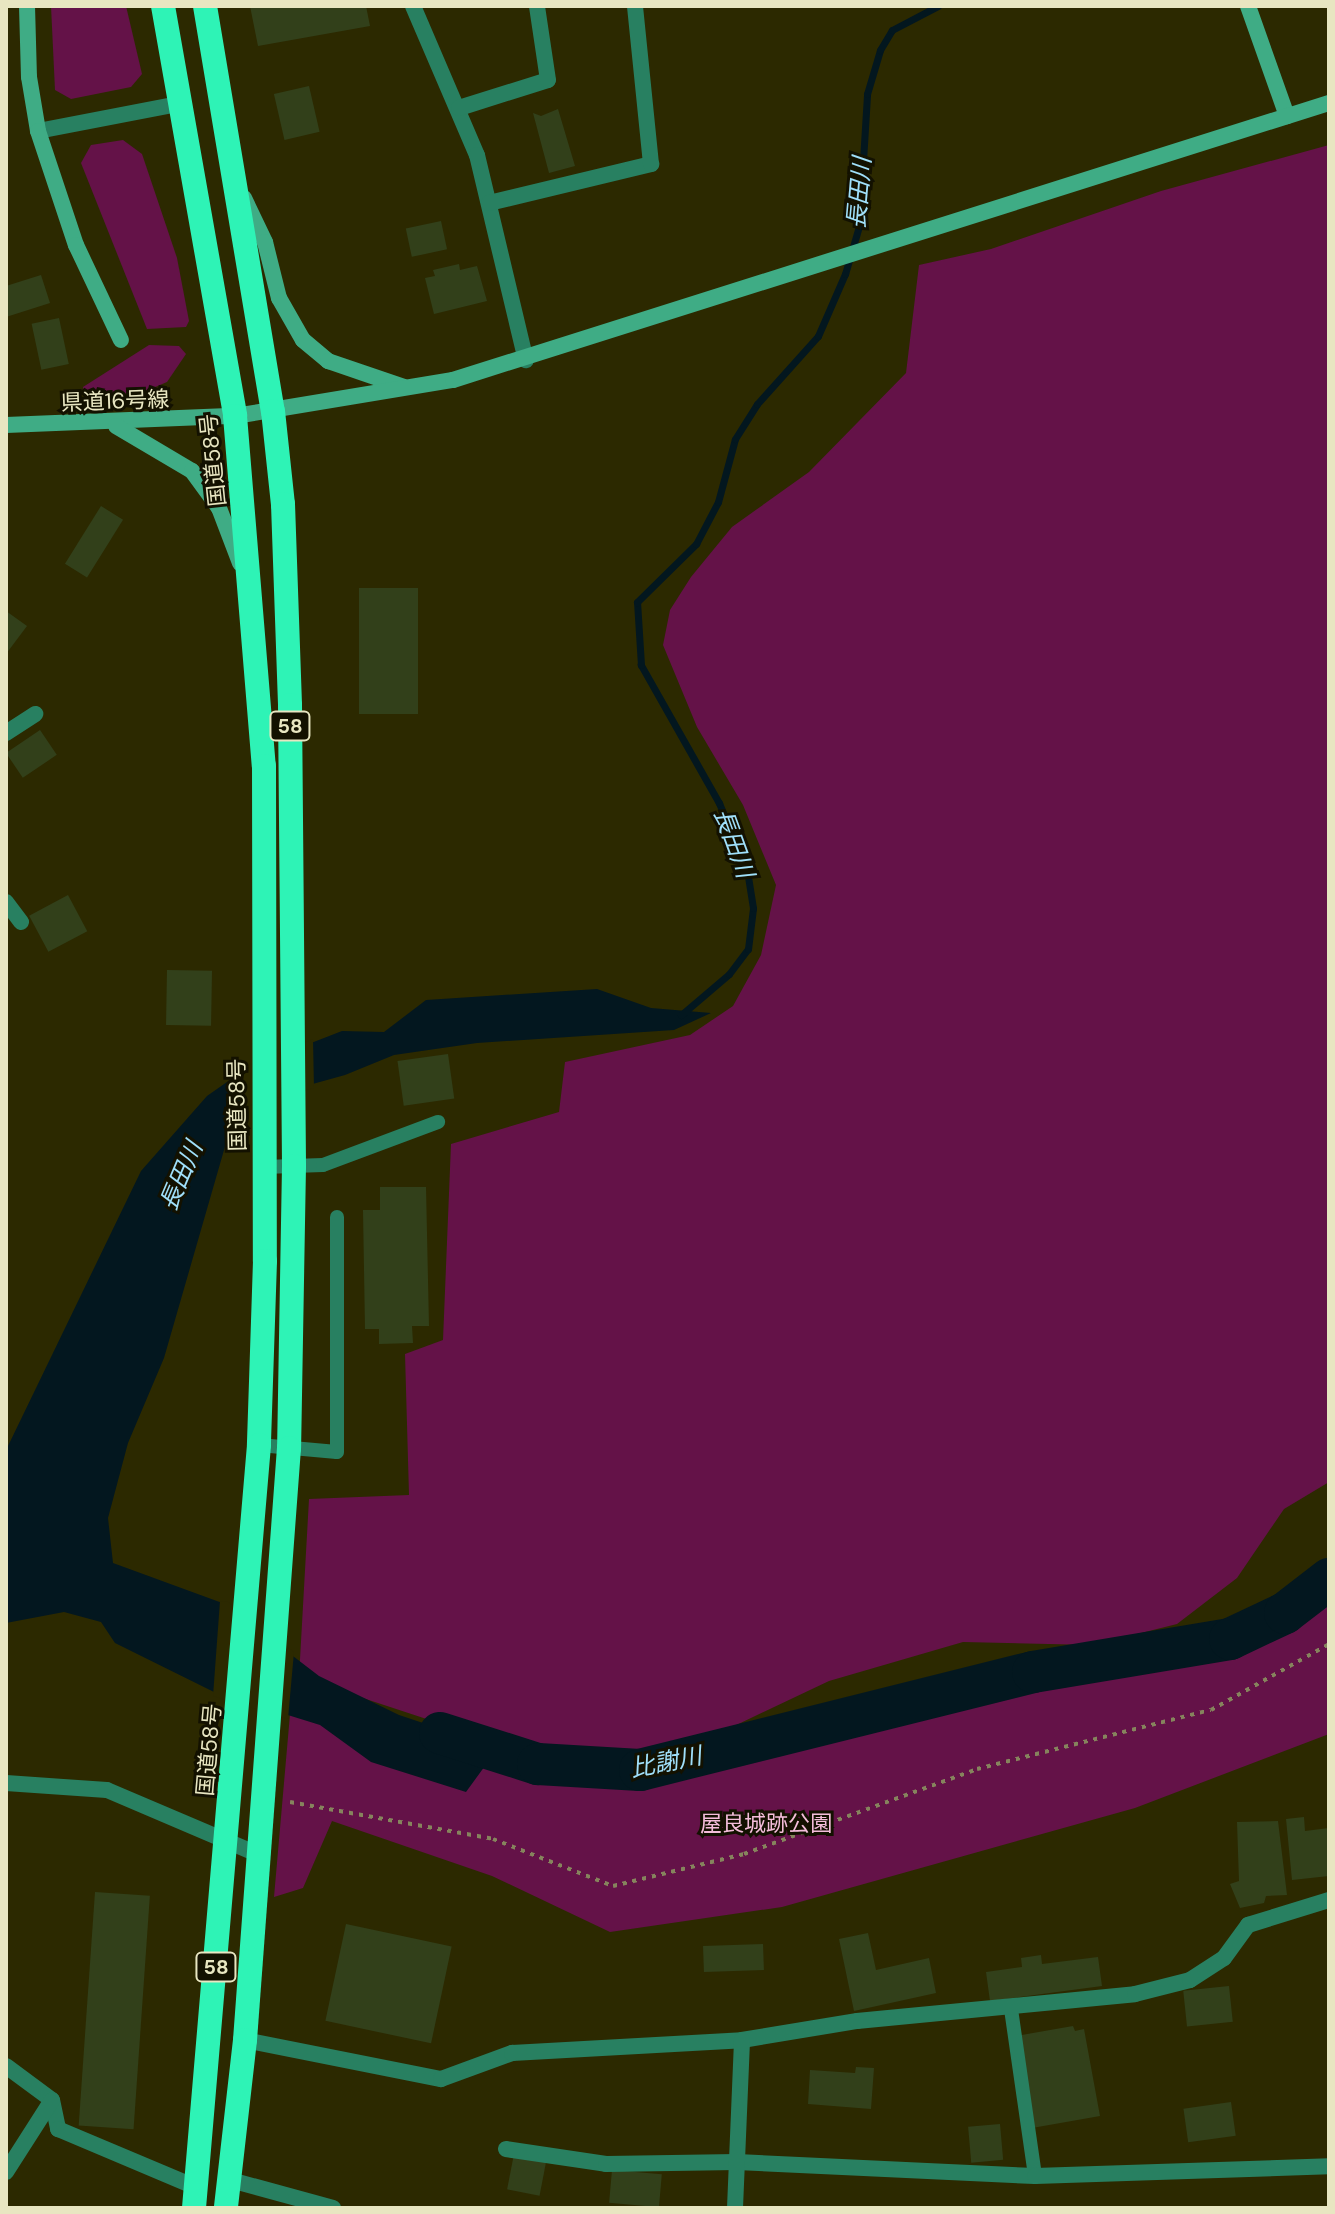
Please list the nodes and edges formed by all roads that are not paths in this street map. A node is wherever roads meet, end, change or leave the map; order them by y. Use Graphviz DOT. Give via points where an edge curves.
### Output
graph roads {
  1 [pos="27,6"];
  2 [pos="163,6"];
  3 [pos="205,6"];
  4 [pos="413,6"];
  5 [pos="537,6"];
  6 [pos="635,6"];
  7 [pos="1248,6"];
  8 [pos="183,103"];
  9 [pos="1329,103"];
  10 [pos="459,108"];
  11 [pos="1287,116"];
  12 [pos="38,131"];
  13 [pos="238,186"];
  14 [pos="489,203"];
  15 [pos="121,340"];
  16 [pos="526,360"];
  17 [pos="408,388"];
  18 [pos="273,411"];
  19 [pos="235,416"];
  20 [pos="114,424"];
  21 [pos="6,425"];
  22 [pos="251,590"];
  23 [pos="35,714"];
  24 [pos="6,733"];
  25 [pos="6,902"];
  26 [pos="21,922"];
  27 [pos="438,1122"];
  28 [pos="294,1166"];
  29 [pos="264,1167"];
  30 [pos="337,1217"];
  31 [pos="259,1445"];
  32 [pos="289,1448"];
  33 [pos="6,1783"];
  34 [pos="228,1843"];
  35 [pos="257,1854"];
  36 [pos="1329,1900"];
  37 [pos="1011,2009"];
  38 [pos="245,2040"];
  39 [pos="742,2040"];
  40 [pos="6,2066"];
  41 [pos="52,2100"];
  42 [pos="506,2149"];
  43 [pos="737,2162"];
  44 [pos="1329,2166"];
  45 [pos="6,2172"];
  46 [pos="1035,2176"];
  47 [pos="227,2179"];
  48 [pos="195,2198"];
  49 [pos="226,2208"];
  50 [pos="333,2208"];
  51 [pos="735,2208"];
  1 -- 12 [label="street" via="29,77"];
  2 -- 8 [label="highway, 国道58号 / 58"];
  3 -- 13 [label="highway, 58"];
  4 -- 10 [label="street"];
  5 -- 10 [label="street" via="548,80"];
  6 -- 14 [label="street" via="651,164"];
  7 -- 11 [label="street"];
  8 -- 12 [label="street"];
  8 -- 19 [label="highway, 国道58号 / 58"];
  9 -- 11 [label="street, 県道16号線"];
  10 -- 14 [label="street"];
  11 -- 16 [label="street, 県道16号線"];
  12 -- 15 [label="street" via="76,245"];
  13 -- 17 [label="street" via="265,242 289,322 303,340 328,361"];
  13 -- 18 [label="highway, 58"];
  14 -- 16 [label="street"];
  16 -- 17 [label="street, 県道16号線"];
  17 -- 18 [label="street, 県道16号線"];
  18 -- 19 [label="street, 県道16号線"];
  18 -- 28 [label="highway, 58" via="283,504 290,705"];
  19 -- 20 [label="street, 県道16号線"];
  19 -- 22 [label="highway, 国道58号 / 58"];
  20 -- 21 [label="street, 県道16号線"];
  20 -- 22 [label="street" via="192,471 219,508"];
  22 -- 29 [label="highway, 国道58号 / 58" via="264,766"];
  23 -- 24 [label="street"];
  25 -- 26 [label="street"];
  27 -- 28 [label="lane" via="323,1165"];
  28 -- 29 [label="lane"];
  28 -- 32 [label="highway, 58"];
  29 -- 31 [label="highway, 国道58号 / 58"];
  30 -- 32 [label="lane" via="337,1452"];
  31 -- 32 [label="lane"];
  31 -- 34 [label="highway, 国道58号 / 58"];
  32 -- 35 [label="highway, 58"];
  33 -- 34 [label="street" via="107,1790"];
  34 -- 35 [label="street"];
  34 -- 48 [label="highway, 国道58号 / 58"];
  35 -- 38 [label="highway, 58"];
  36 -- 37 [label="street" via="1248,1925 1224,1958 1190,1980 1135,1994"];
  37 -- 39 [label="street" via="857,2021"];
  37 -- 46 [label="lane"];
  38 -- 39 [label="street" via="441,2079 512,2053"];
  38 -- 47 [label="highway, 58"];
  39 -- 43 [label="street"];
  40 -- 41 [label="street"];
  41 -- 45 [label="street"];
  41 -- 48 [label="street" via="58,2129"];
  42 -- 43 [label="street" via="606,2164"];
  43 -- 46 [label="street"];
  43 -- 51 [label="street"];
  44 -- 46 [label="street"];
  47 -- 49 [label="highway, 58"];
  47 -- 50 [label="street"];
}
